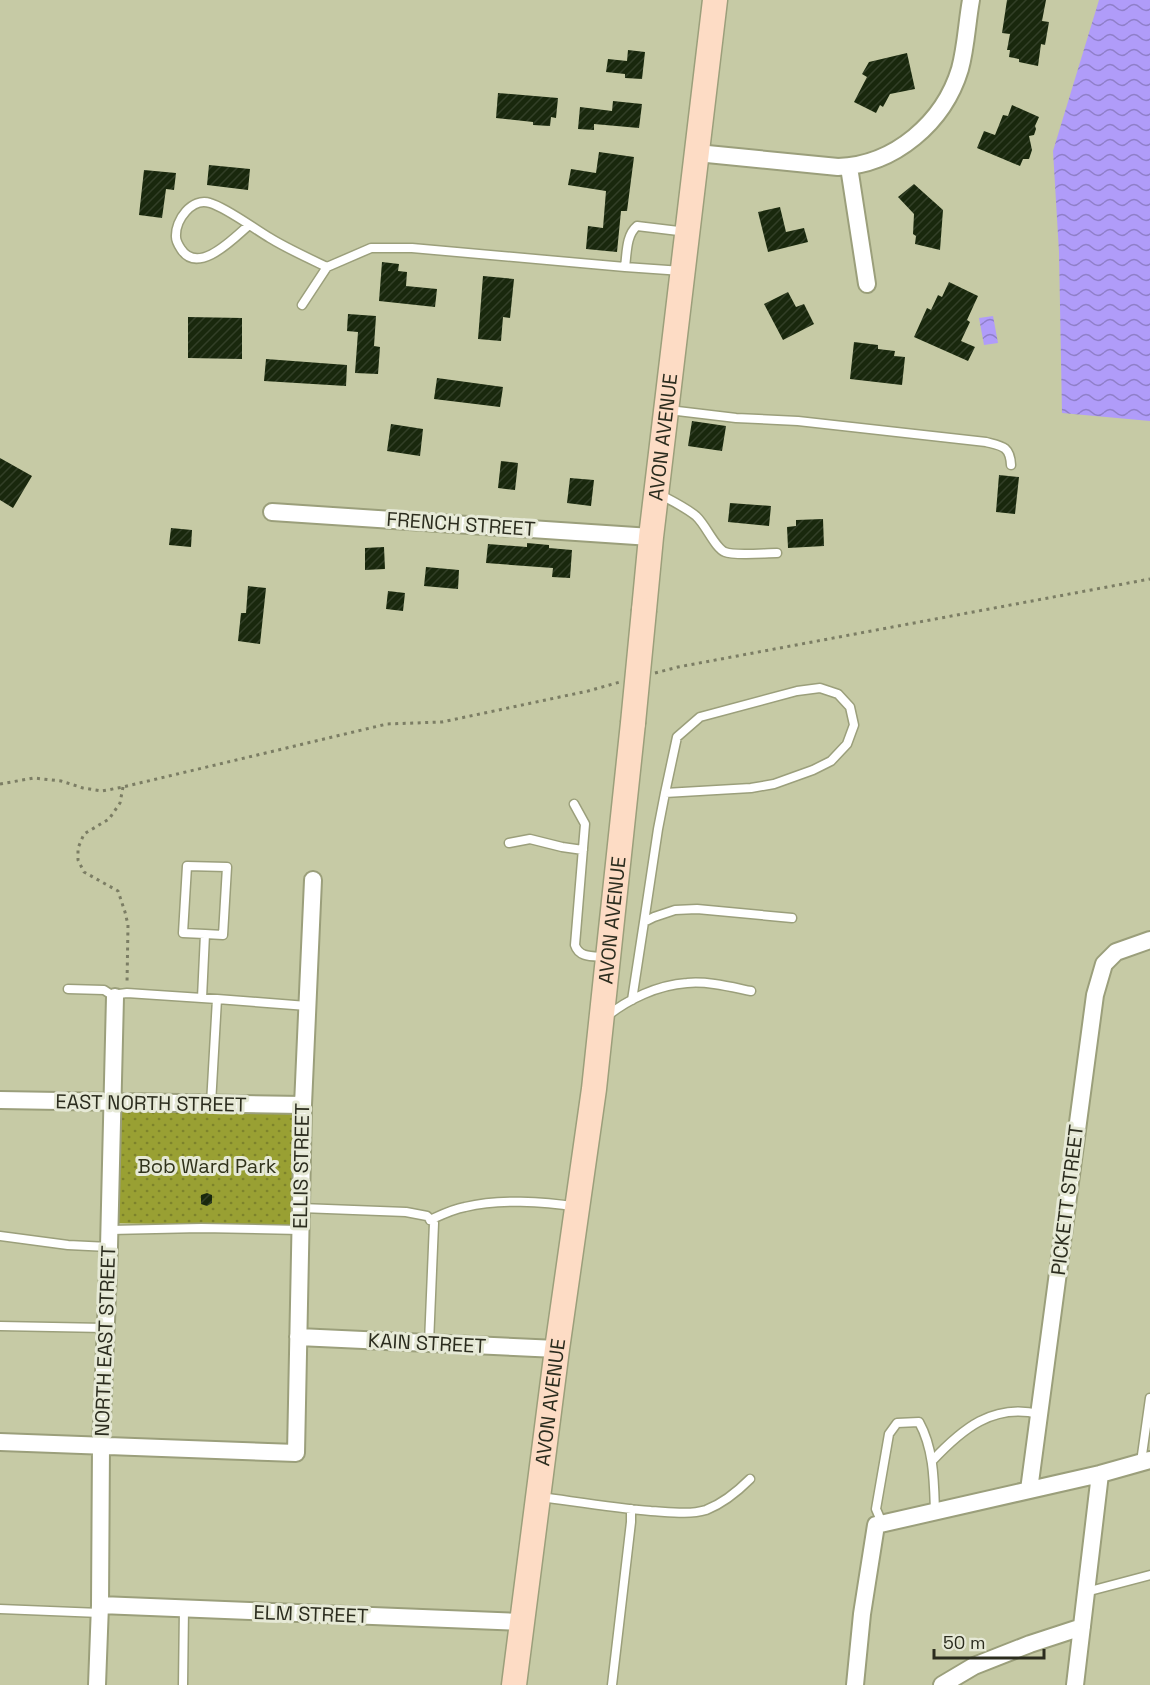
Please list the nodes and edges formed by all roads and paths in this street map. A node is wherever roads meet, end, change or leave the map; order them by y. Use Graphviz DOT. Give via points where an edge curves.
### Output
graph roads {
  1 [pos="715,0"];
  2 [pos="971,0"];
  3 [pos="697,153"];
  4 [pos="849,167"];
  5 [pos="249,225"];
  6 [pos="687,232"];
  7 [pos="327,267"];
  8 [pos="625,267"];
  9 [pos="682,271"];
  10 [pos="867,284"];
  11 [pos="302,305"];
  12 [pos="666,410"];
  13 [pos="1011,465"];
  14 [pos="656,492"];
  15 [pos="272,512"];
  16 [pos="651,537"];
  17 [pos="777,554"];
  18 [pos="0,784"];
  19 [pos="123,787"];
  20 [pos="665,793"];
  21 [pos="574,804"];
  22 [pos="509,843"];
  23 [pos="583,850"];
  24 [pos="313,879"];
  25 [pos="792,918"];
  26 [pos="644,922"];
  27 [pos="205,934"];
  28 [pos="1150,940"];
  29 [pos="608,957"];
  30 [pos="69,989"];
  31 [pos="751,991"];
  32 [pos="115,997"];
  33 [pos="202,998"];
  34 [pos="217,999"];
  35 [pos="632,1000"];
  36 [pos="307,1006"];
  37 [pos="601,1021"];
  38 [pos="0,1100"];
  39 [pos="113,1102"];
  40 [pos="211,1104"];
  41 [pos="303,1105"];
  42 [pos="577,1207"];
  43 [pos="301,1208"];
  44 [pos="430,1220"];
  45 [pos="110,1230"];
  46 [pos="300,1230"];
  47 [pos="0,1236"];
  48 [pos="109,1247"];
  49 [pos="0,1326"];
  50 [pos="105,1328"];
  51 [pos="298,1337"];
  52 [pos="429,1343"];
  53 [pos="557,1349"];
  54 [pos="1150,1398"];
  55 [pos="1039,1414"];
  56 [pos="0,1442"];
  57 [pos="101,1446"];
  58 [pos="932,1461"];
  59 [pos="1146,1461"];
  60 [pos="1100,1474"];
  61 [pos="750,1479"];
  62 [pos="1029,1490"];
  63 [pos="538,1496"];
  64 [pos="631,1509"];
  65 [pos="935,1512"];
  66 [pos="882,1523"];
  67 [pos="1150,1575"];
  68 [pos="1086,1592"];
  69 [pos="184,1608"];
  70 [pos="0,1609"];
  71 [pos="100,1609"];
  72 [pos="522,1622"];
  73 [pos="1082,1627"];
  74 [pos="97,1685"];
  75 [pos="183,1685"];
  76 [pos="514,1685"];
  77 [pos="612,1685"];
  78 [pos="855,1685"];
  79 [pos="942,1685"];
  80 [pos="1075,1685"];
  1 -- 3 [label="main road, AVON AVENUE"];
  2 -- 4 [label="street" via="960,67 942,106 928,125 901,148"];
  3 -- 4 [label="street"];
  3 -- 6 [label="main road, AVON AVENUE"];
  4 -- 10 [label="street"];
  5 -- 5 [label="lane" via="211,203 199,202 180,219 176,237 184,255 202,259"];
  5 -- 7 [label="lane"];
  6 -- 8 [label="lane" via="637,226 629,236"];
  6 -- 9 [label="main road, AVON AVENUE"];
  7 -- 8 [label="lane" via="371,248 412,248"];
  7 -- 11 [label="lane"];
  8 -- 9 [label="lane"];
  9 -- 12 [label="main road, AVON AVENUE"];
  12 -- 13 [label="lane" via="986,442 1004,446"];
  12 -- 14 [label="main road, AVON AVENUE"];
  14 -- 16 [label="main road, AVON AVENUE"];
  14 -- 17 [label="lane" via="696,516 727,554"];
  15 -- 16 [label="street, FRENCH STREET"];
  16 -- 29 [label="main road, AVON AVENUE, bridge"];
  18 -- 19 [label="path" via="34,777 102,791"];
  20 -- 20 [label="lane" via="677,737 700,717 820,688 838,694 850,707 854,724 848,744 831,761 813,770 751,788"];
  20 -- 26 [label="lane"];
  21 -- 23 [label="lane" via="585,824"];
  22 -- 23 [label="lane" via="530,839"];
  23 -- 29 [label="lane" via="575,945 581,954"];
  24 -- 36 [label="street, ELLIS STREET"];
  25 -- 26 [label="lane" via="698,909 675,910"];
  26 -- 35 [label="lane"];
  27 -- 27 [label="lane" via="183,933 187,866 227,867 223,935"];
  27 -- 33 [label="lane"];
  28 -- 55 [label="street, PICKETT STREET" via="1116,952 1104,964 1095,995"];
  29 -- 37 [label="main road, AVON AVENUE"];
  30 -- 32 [label="lane" via="104,990"];
  31 -- 35 [label="lane" via="687,982"];
  32 -- 33 [label="lane" via="126,993"];
  32 -- 39 [label="street, NORTH EAST STREET"];
  33 -- 34 [label="lane"];
  34 -- 36 [label="lane"];
  34 -- 40 [label="lane"];
  35 -- 37 [label="lane"];
  36 -- 41 [label="street, ELLIS STREET"];
  37 -- 42 [label="main road, AVON AVENUE"];
  38 -- 39 [label="street, EAST NORTH STREET"];
  39 -- 40 [label="street, EAST NORTH STREET"];
  39 -- 45 [label="street, NORTH EAST STREET"];
  40 -- 41 [label="street, EAST NORTH STREET"];
  41 -- 43 [label="street, ELLIS STREET"];
  42 -- 44 [label="lane" via="551,1202 476,1204"];
  42 -- 53 [label="main road, AVON AVENUE"];
  43 -- 44 [label="lane" via="406,1212"];
  43 -- 46 [label="street, ELLIS STREET"];
  44 -- 52 [label="lane" via="434,1223"];
  45 -- 46 [label="lane"];
  45 -- 48 [label="street, NORTH EAST STREET"];
  46 -- 51 [label="street, ELLIS STREET"];
  47 -- 48 [label="lane"];
  48 -- 50 [label="street, NORTH EAST STREET"];
  49 -- 50 [label="lane"];
  50 -- 57 [label="street, NORTH EAST STREET"];
  51 -- 52 [label="street, KAIN STREET"];
  51 -- 57 [label="street, ELLIS STREET" via="296,1453"];
  52 -- 53 [label="street, KAIN STREET"];
  53 -- 63 [label="main road, AVON AVENUE"];
  54 -- 59 [label="lane"];
  55 -- 58 [label="lane" via="1023,1410 982,1419"];
  55 -- 62 [label="street, PICKETT STREET"];
  56 -- 57 [label="street"];
  57 -- 71 [label="street, NORTH EAST STREET"];
  58 -- 65 [label="lane"];
  58 -- 66 [label="lane" via="919,1422 897,1423 889,1434 876,1509"];
  59 -- 60 [label="street"];
  60 -- 62 [label="street"];
  60 -- 68 [label="street"];
  61 -- 64 [label="lane" via="719,1504 703,1511"];
  62 -- 65 [label="street"];
  63 -- 64 [label="lane"];
  63 -- 72 [label="main road, AVON AVENUE"];
  64 -- 77 [label="lane"];
  65 -- 66 [label="street"];
  66 -- 78 [label="street" via="876,1525"];
  67 -- 68 [label="lane"];
  68 -- 73 [label="street"];
  69 -- 71 [label="street, ELM STREET"];
  69 -- 72 [label="street, ELM STREET"];
  69 -- 75 [label="lane"];
  70 -- 71 [label="lane"];
  71 -- 74 [label="street, NORTH EAST STREET"];
  72 -- 76 [label="main road, AVON AVENUE"];
  73 -- 79 [label="street" via="974,1666"];
  73 -- 80 [label="street"];
}
